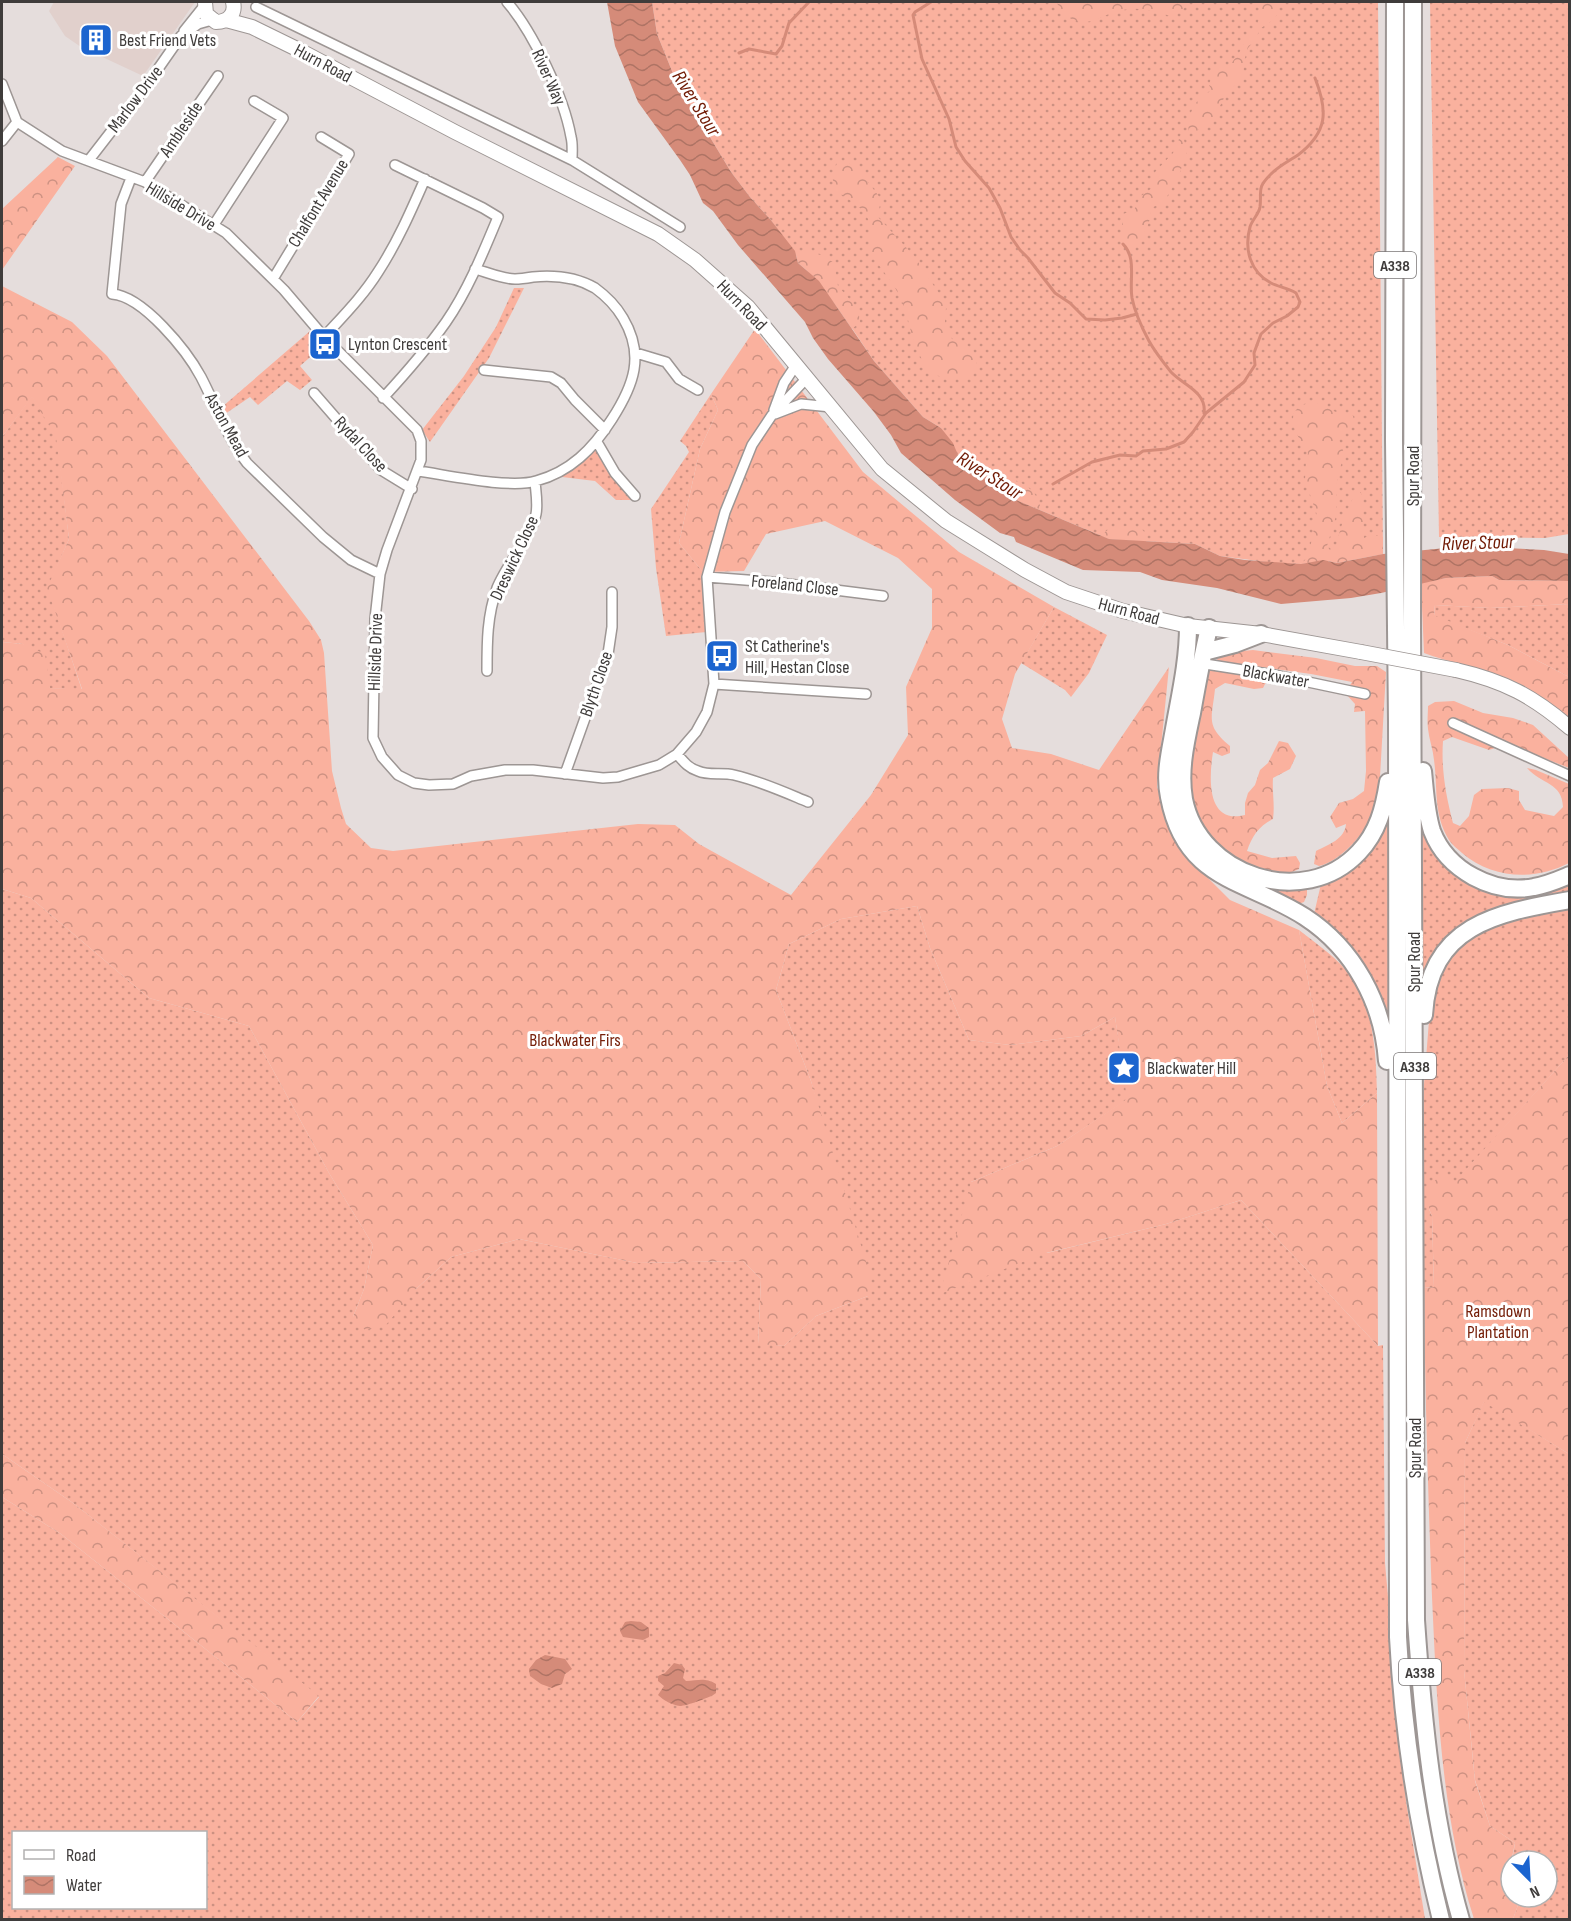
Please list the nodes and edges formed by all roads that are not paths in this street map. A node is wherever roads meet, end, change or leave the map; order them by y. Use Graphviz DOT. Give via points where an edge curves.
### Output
graph roads {
  1 [pos="507,2"];
  2 [pos="1395,2"];
  3 [pos="1413,2"];
  4 [pos="233,3"];
  5 [pos="204,4"];
  6 [pos="256,7"];
  7 [pos="219,20"];
  8 [pos="252,27"];
  9 [pos="181,36"];
  10 [pos="218,76"];
  11 [pos="2,84"];
  12 [pos="254,101"];
  13 [pos="17,122"];
  14 [pos="321,137"];
  15 [pos="2,141"];
  16 [pos="89,160"];
  17 [pos="572,160"];
  18 [pos="395,165"];
  19 [pos="130,178"];
  20 [pos="426,179"];
  21 [pos="145,182"];
  22 [pos="213,226"];
  23 [pos="680,227"];
  24 [pos="475,269"];
  25 [pos="273,279"];
  26 [pos="324,337"];
  27 [pos="636,352"];
  28 [pos="796,365"];
  29 [pos="484,370"];
  30 [pos="806,379"];
  31 [pos="698,390"];
  32 [pos="314,393"];
  33 [pos="383,398"];
  34 [pos="831,407"];
  35 [pos="772,415"];
  36 [pos="605,430"];
  37 [pos="597,442"];
  38 [pos="418,471"];
  39 [pos="535,482"];
  40 [pos="412,489"];
  41 [pos="635,496"];
  42 [pos="380,574"];
  43 [pos="707,577"];
  44 [pos="612,592"];
  45 [pos="883,596"];
  46 [pos="1404,621"];
  47 [pos="1188,626"];
  48 [pos="1209,628"];
  49 [pos="1261,634"];
  50 [pos="1197,659"];
  51 [pos="488,671"];
  52 [pos="714,684"];
  53 [pos="866,694"];
  54 [pos="1365,694"];
  55 [pos="1413,710"];
  56 [pos="1397,721"];
  57 [pos="1454,723"];
  58 [pos="1569,728"];
  59 [pos="677,754"];
  60 [pos="565,774"];
  61 [pos="1569,776"];
  62 [pos="808,802"];
  63 [pos="1569,875"];
  64 [pos="1569,900"];
  65 [pos="1415,1102"];
  66 [pos="1396,1115"];
  67 [pos="1441,1920"];
  68 [pos="1461,1920"];
  1 -- 17 [label="street, River Way" via="521,19 559,93 572,138"];
  2 -- 46 [label="highway, Spur Road / A338" via="1394,529"];
  3 -- 46 [label="highway, Spur Road / A338" via="1413,527"];
  4 -- 7 [label="main road" via="230,17"];
  4 -- 8 [label="main road, Hurn Road"];
  5 -- 7 [label="main road" via="206,14"];
  5 -- 9 [label="street"];
  6 -- 17 [label="street"];
  7 -- 8 [label="main road, Hurn Road"];
  7 -- 9 [label="street, Marlow Drive" via="198,24"];
  8 -- 28 [label="main road, Hurn Road" via="658,234 696,260 748,307"];
  9 -- 16 [label="street, Marlow Drive"];
  10 -- 21 [label="street, Ambleside"];
  11 -- 13 [label="street"];
  12 -- 22 [label="street" via="283,118"];
  13 -- 15 [label="street"];
  13 -- 16 [label="street, Hillside Drive" via="62,151"];
  14 -- 25 [label="street, Chalfont Avenue" via="349,154"];
  16 -- 19 [label="street, Hillside Drive"];
  17 -- 23 [label="street"];
  18 -- 20 [label="street"];
  19 -- 21 [label="street, Hillside Drive"];
  19 -- 42 [label="street, Aston Mead" via="121,204 112,294 122,294 142,306 184,352 248,463 351,560"];
  20 -- 24 [label="street" via="498,217"];
  20 -- 26 [label="street" via="378,273"];
  21 -- 22 [label="street, Hillside Drive"];
  22 -- 25 [label="street, Hillside Drive" via="226,233"];
  24 -- 27 [label="street" via="515,279 554,276 587,284 618,310 632,334"];
  24 -- 33 [label="street" via="447,320"];
  25 -- 26 [label="street, Hillside Drive"];
  26 -- 33 [label="street, Hillside Drive"];
  27 -- 31 [label="street" via="666,362 679,379"];
  27 -- 36 [label="street" via="628,393"];
  28 -- 30 [label="main road, Hurn Road"];
  28 -- 35 [label="street, Hillside Drive"];
  29 -- 36 [label="street" via="551,377"];
  30 -- 34 [label="main road, Hurn Road"];
  30 -- 35 [label="street, Hillside Drive"];
  32 -- 40 [label="street, Rydal Close" via="381,470"];
  33 -- 38 [label="street, Hillside Drive" via="420,435 422,454"];
  34 -- 35 [label="street" via="801,404"];
  34 -- 47 [label="main road, Hurn Road" via="882,470 986,547 1066,592 1123,611"];
  35 -- 43 [label="street, Hillside Drive" via="747,456 725,512"];
  36 -- 37 [label="street"];
  37 -- 39 [label="street" via="566,468"];
  37 -- 41 [label="street" via="615,473"];
  38 -- 39 [label="street" via="514,484"];
  38 -- 40 [label="street, Hillside Drive"];
  39 -- 51 [label="street, Dreswick Close" via="534,521 497,587 491,608 486,632"];
  40 -- 42 [label="street, Hillside Drive"];
  42 -- 60 [label="street, Hillside Drive" via="375,619 374,738 388,767 408,781 429,785 453,784 471,776 505,770"];
  43 -- 45 [label="street, Foreland Close"];
  43 -- 52 [label="street, Hillside Drive"];
  44 -- 60 [label="street, Blyth Close" via="608,654"];
  46 -- 55 [label="highway, Spur Road / A338"];
  46 -- 56 [label="highway, Spur Road / A338"];
  47 -- 48 [label="main road, Hurn Road"];
  47 -- 50 [label="highway"];
  48 -- 49 [label="main road, Hurn Road"];
  48 -- 50 [label="highway"];
  49 -- 50 [label="highway"];
  49 -- 58 [label="main road, Hurn Road, bridge" via="1473,674 1515,689"];
  50 -- 54 [label="street, Blackwater"];
  50 -- 56 [label="highway" via="1182,772 1188,813 1215,854 1254,876 1301,881 1338,868 1358,853 1374,832 1383,810"];
  50 -- 66 [label="highway" via="1167,764 1168,796 1178,825 1193,852 1215,872 1305,917 1353,963 1369,990 1382,1026"];
  52 -- 53 [label="street"];
  52 -- 59 [label="street, Hillside Drive" via="707,712"];
  55 -- 63 [label="highway" via="1430,822 1439,844 1456,865 1488,883 1512,888 1534,887"];
  55 -- 65 [label="highway, Spur Road / A338"];
  56 -- 66 [label="highway, Spur Road / A338"];
  57 -- 61 [label="street"];
  59 -- 60 [label="street, Hillside Drive" via="659,765 618,777"];
  59 -- 62 [label="street" via="697,771 732,774"];
  64 -- 65 [label="highway" via="1479,923 1459,936 1442,955 1425,994"];
  65 -- 68 [label="highway, Spur Road / A338" via="1416,1620 1427,1751"];
  66 -- 67 [label="highway, Spur Road / A338" via="1396,1493 1401,1695 1417,1807"];
}
